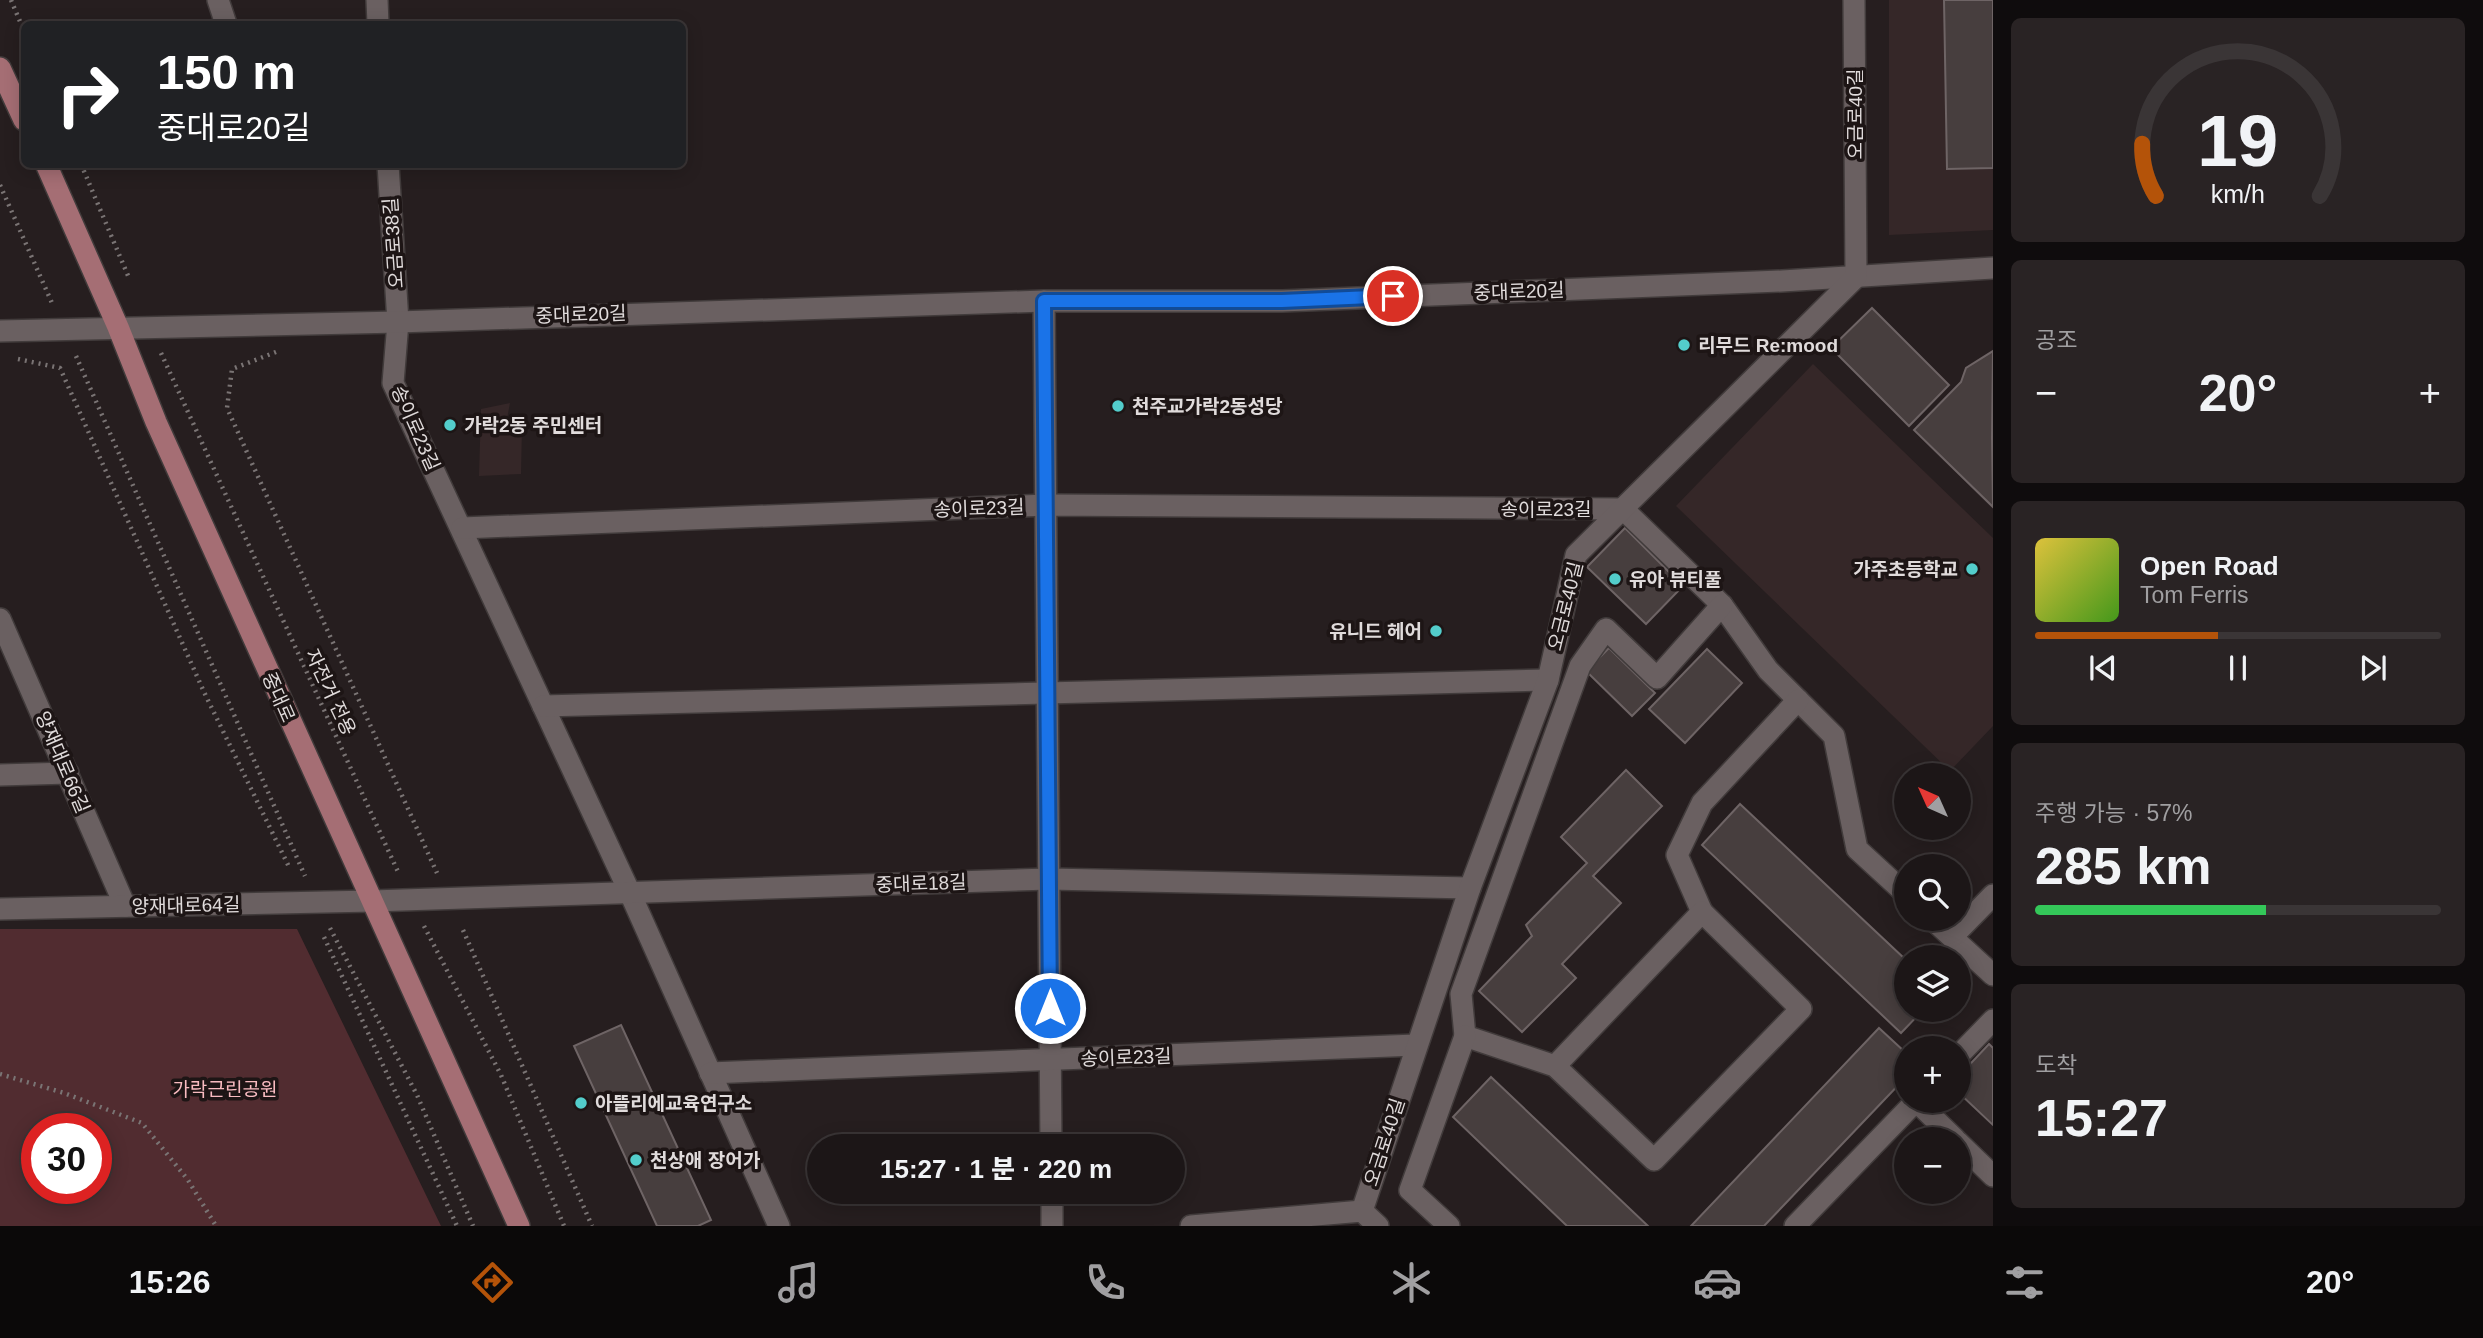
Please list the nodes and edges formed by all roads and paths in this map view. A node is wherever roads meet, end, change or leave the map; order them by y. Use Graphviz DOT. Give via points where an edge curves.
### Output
graph roads {
  1 [pos="12,0"];
  2 [pos="218,0"];
  3 [pos="376,0"];
  4 [pos="1854,0"];
  5 [pos="225,21"];
  6 [pos="378,21"];
  7 [pos="21,23"];
  8 [pos="0,68"];
  9 [pos="21,114"];
  10 [pos="48,168"];
  11 [pos="83,168"];
  12 [pos="388,168"];
  13 [pos="0,186"];
  14 [pos="1993,268"];
  15 [pos="1856,276"];
  16 [pos="1044,301"];
  17 [pos="398,322"];
  18 [pos="149,326"];
  19 [pos="118,327"];
  20 [pos="64,329"];
  21 [pos="0,331"];
  22 [pos="279,351"];
  23 [pos="8,357"];
  24 [pos="1046,505"];
  25 [pos="1623,509"];
  26 [pos="462,528"];
  27 [pos="1722,605"];
  28 [pos="0,619"];
  29 [pos="9,658"];
  30 [pos="1548,680"];
  31 [pos="1047,694"];
  32 [pos="1798,700"];
  33 [pos="544,706"];
  34 [pos="68,773"];
  35 [pos="0,775"];
  36 [pos="290,869"];
  37 [pos="437,873"];
  38 [pos="1049,879"];
  39 [pos="1894,883"];
  40 [pos="1470,888"];
  41 [pos="630,893"];
  42 [pos="1993,895"];
  43 [pos="411,900"];
  44 [pos="372,901"];
  45 [pos="316,902"];
  46 [pos="125,906"];
  47 [pos="0,909"];
  48 [pos="1702,912"];
  49 [pos="463,930"];
  50 [pos="1945,931"];
  51 [pos="324,937"];
  52 [pos="1952,937"];
  53 [pos="1993,975"];
  54 [pos="1993,1020"];
  55 [pos="1465,1036"];
  56 [pos="1971,1043"];
  57 [pos="1416,1045"];
  58 [pos="1050,1059"];
  59 [pos="1555,1066"];
  60 [pos="710,1073"];
  61 [pos="0,1074"];
  62 [pos="1904,1113"];
  63 [pos="1928,1113"];
  64 [pos="1943,1127"];
  65 [pos="1051,1134"];
  66 [pos="1971,1155"];
  67 [pos="1993,1176"];
  68 [pos="1052,1204"];
  69 [pos="1362,1211"];
  70 [pos="216,1226"];
  71 [pos="457,1226"];
  72 [pos="473,1226"];
  73 [pos="519,1226"];
  74 [pos="564,1226"];
  75 [pos="592,1226"];
  76 [pos="779,1226"];
  77 [pos="1052,1226"];
  78 [pos="1191,1226"];
  79 [pos="1378,1226"];
  80 [pos="1449,1226"];
  81 [pos="1796,1226"];
  1 -- 7 [label="path"];
  2 -- 5 [label="street"];
  3 -- 6 [label="street"];
  4 -- 15 [label="street, 오금로40길"];
  8 -- 9 [label="main road"];
  10 -- 19 [label="main road, 중대로"];
  11 -- 18 [label="path, 자전거 전용"];
  12 -- 17 [label="street, 오금로38길"];
  13 -- 20 [label="path"];
  14 -- 15 [label="street, 중대로20길"];
  15 -- 16 [label="street, 중대로20길" via="1282,301"];
  15 -- 25 [label="street, 오금로40길"];
  16 -- 17 [label="street, 중대로20길"];
  16 -- 24 [label="street"];
  17 -- 18 [label="street, 중대로20길"];
  17 -- 26 [label="street, 송이로23길" via="393,383"];
  18 -- 19 [label="street, 중대로20길"];
  18 -- 43 [label="path, 자전거 전용"];
  19 -- 20 [label="street"];
  19 -- 44 [label="main road, 중대로" via="156,422"];
  20 -- 21 [label="street"];
  20 -- 45 [label="path"];
  22 -- 37 [label="path" via="232,369 227,408"];
  23 -- 36 [label="path" via="60,368 204,691"];
  24 -- 25 [label="street, 송이로23길"];
  24 -- 26 [label="street, 송이로23길"];
  24 -- 31 [label="street"];
  25 -- 27 [label="street"];
  25 -- 30 [label="street, 오금로40길" via="1576,555"];
  26 -- 33 [label="street, 송이로23길"];
  27 -- 32 [label="street" via="1768,670"];
  27 -- 55 [label="street" via="1657,678 1606,629 1580,666 1461,994"];
  28 -- 29 [label="street, 양재대로66길"];
  29 -- 34 [label="street, 양재대로66길"];
  30 -- 31 [label="street"];
  30 -- 40 [label="street, 오금로40길"];
  31 -- 33 [label="street"];
  31 -- 38 [label="street"];
  32 -- 39 [label="street" via="1834,736 1857,849"];
  32 -- 48 [label="street" via="1702,803 1677,855"];
  33 -- 41 [label="street, 송이로23길"];
  34 -- 35 [label="street"];
  34 -- 46 [label="street, 양재대로66길"];
  38 -- 40 [label="street, 중대로18길"];
  38 -- 41 [label="street, 중대로18길"];
  38 -- 58 [label="street"];
  40 -- 57 [label="street, 오금로40길"];
  41 -- 43 [label="street, 중대로18길"];
  41 -- 60 [label="street, 송이로23길"];
  42 -- 52 [label="street"];
  43 -- 44 [label="street, 중대로18길"];
  43 -- 74 [label="path, 자전거 전용" via="501,1075"];
  44 -- 45 [label="street, 양재대로64길"];
  44 -- 73 [label="main road, 중대로"];
  45 -- 46 [label="street, 양재대로64길"];
  45 -- 72 [label="path" via="417,1096"];
  46 -- 47 [label="street, 양재대로64길"];
  48 -- 59 [label="street"];
  48 -- 59 [label="street" via="1801,1009 1654,1160"];
  49 -- 75 [label="path"];
  50 -- 52 [label="street"];
  51 -- 71 [label="path"];
  52 -- 53 [label="street"];
  54 -- 56 [label="street"];
  55 -- 59 [label="street"];
  55 -- 80 [label="street" via="1410,1190"];
  57 -- 58 [label="street, 송이로23길"];
  57 -- 69 [label="street, 오금로40길"];
  58 -- 60 [label="street, 송이로23길"];
  58 -- 65 [label="street"];
  60 -- 76 [label="street, 송이로23길"];
  61 -- 70 [label="path" via="142,1123 188,1180"];
  62 -- 81 [label="street"];
  63 -- 64 [label="street"];
  66 -- 67 [label="street"];
  68 -- 77 [label="street"];
  69 -- 78 [label="street"];
  69 -- 79 [label="street"];
}
